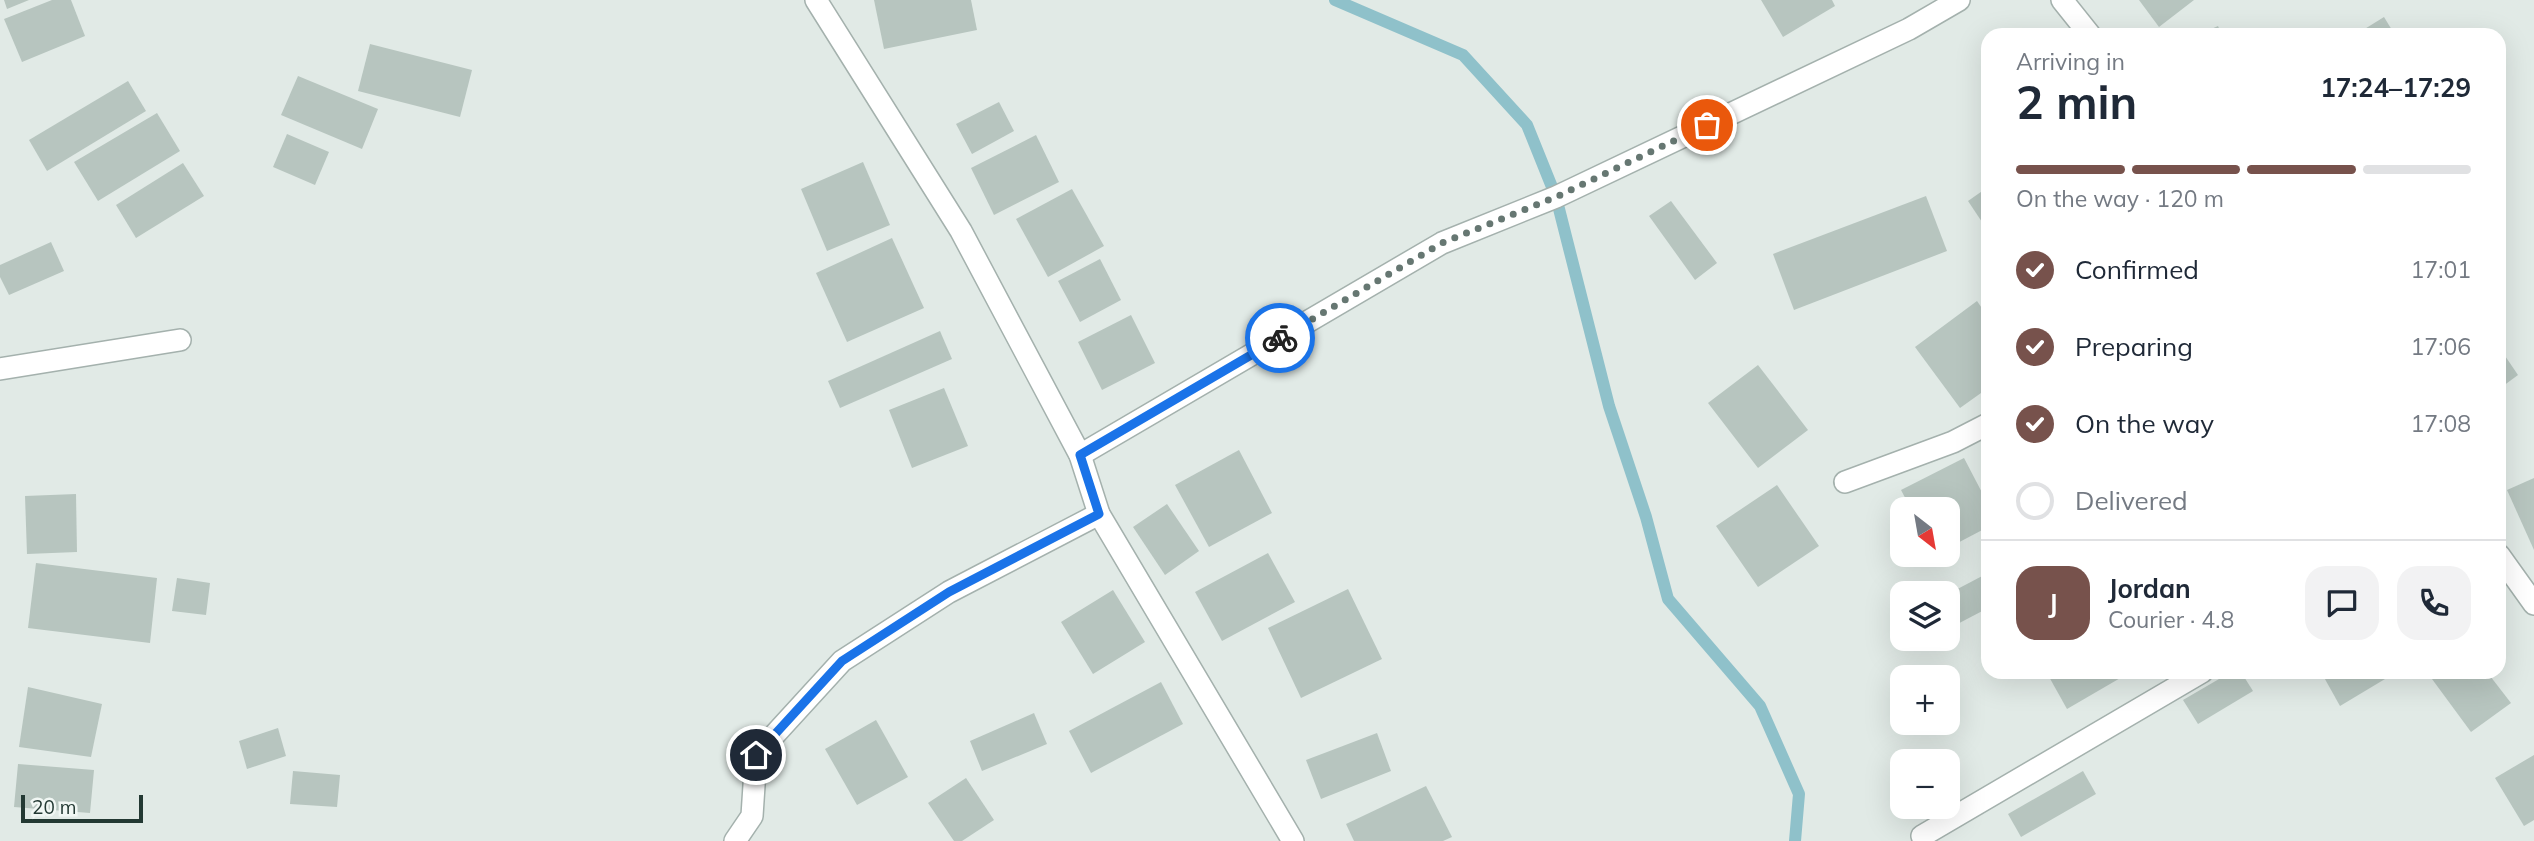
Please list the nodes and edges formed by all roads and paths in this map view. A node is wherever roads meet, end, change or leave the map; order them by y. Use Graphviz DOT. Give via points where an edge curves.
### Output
graph roads {
  1 [pos="816,0"];
  2 [pos="1959,0"];
  3 [pos="2062,0"];
  4 [pos="2084,28"];
  5 [pos="180,340"];
  6 [pos="0,351"];
  7 [pos="0,359"];
  8 [pos="0,369"];
  9 [pos="1981,428"];
  10 [pos="1080,455"];
  11 [pos="1845,482"];
  12 [pos="1099,514"];
  13 [pos="2506,565"];
  14 [pos="2534,604"];
  15 [pos="2190,679"];
  16 [pos="1922,836"];
  17 [pos="735,841"];
  18 [pos="1293,841"];
  1 -- 10 [label="street" via="961,231"];
  2 -- 10 [label="street" via="1909,29 1556,197 1442,243"];
  3 -- 4 [label="street"];
  5 -- 8 [label="street"];
  6 -- 7 [label="street"];
  9 -- 11 [label="street"];
  10 -- 12 [label="street"];
  12 -- 17 [label="street" via="949,592 842,661 756,755 752,816"];
  12 -- 18 [label="street"];
  13 -- 14 [label="street"];
  15 -- 16 [label="street"];
}
